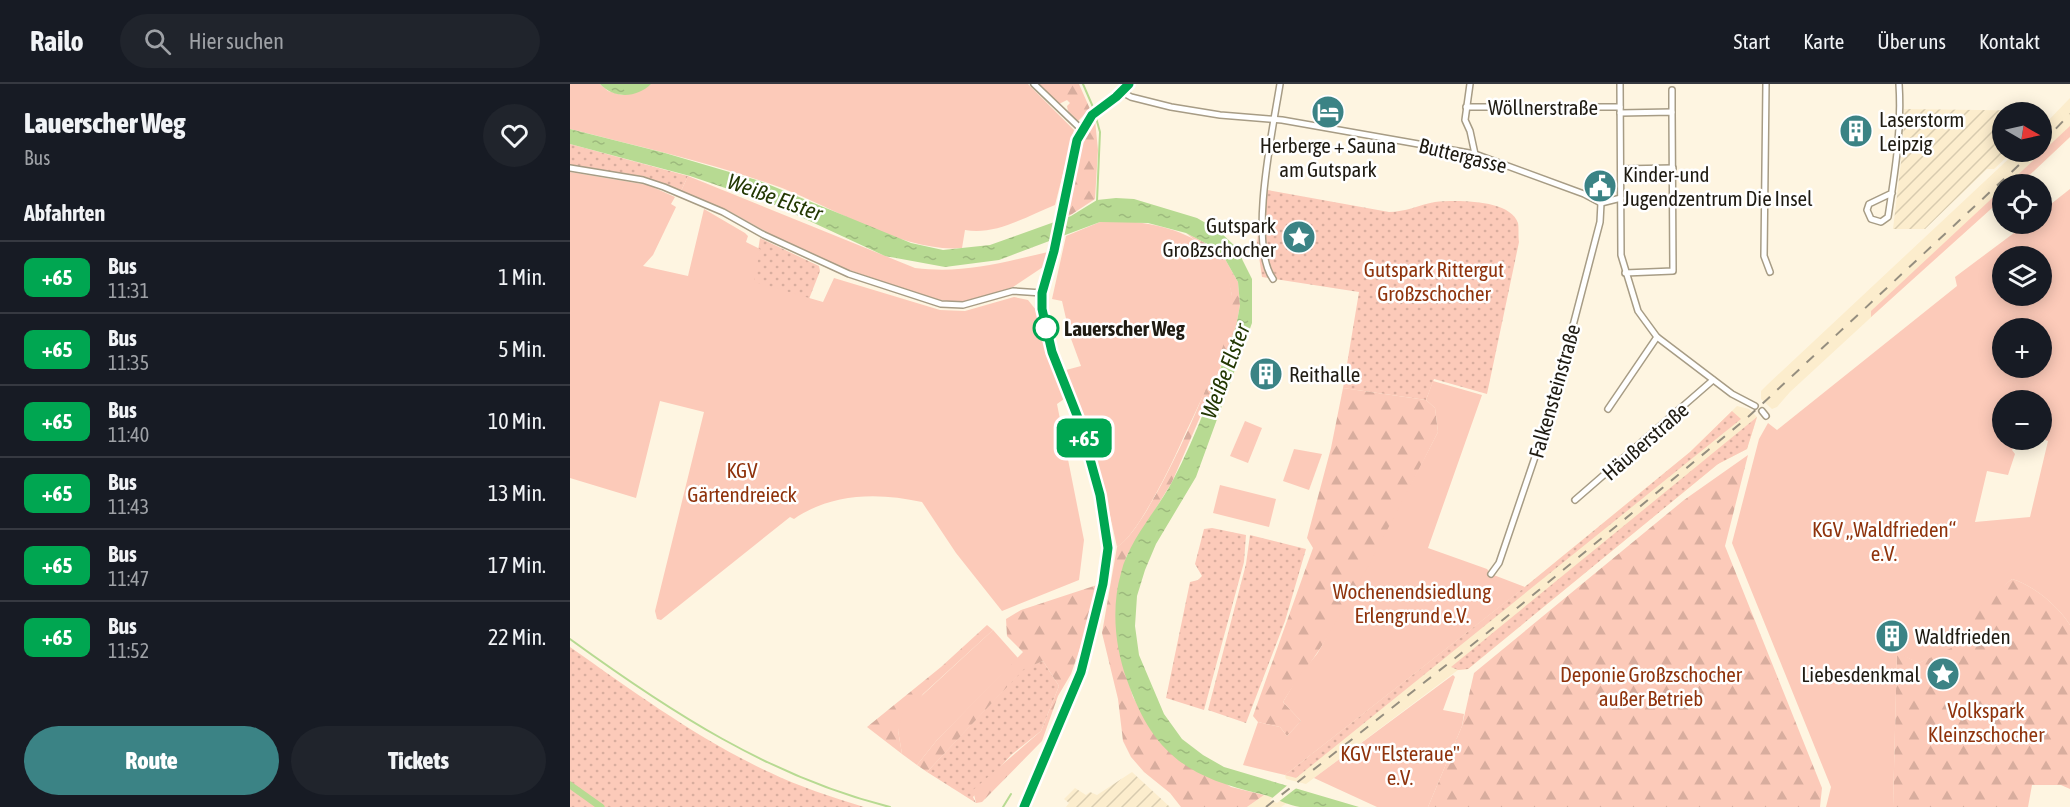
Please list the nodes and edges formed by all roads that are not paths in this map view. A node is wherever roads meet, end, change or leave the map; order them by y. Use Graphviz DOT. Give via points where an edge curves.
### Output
graph roads {
  1 [pos="1034,84"];
  2 [pos="1128,84"];
  3 [pos="1280,84"];
  4 [pos="1470,84"];
  5 [pos="1620,84"];
  6 [pos="1766,84"];
  7 [pos="1899,84"];
  8 [pos="1672,90"];
  9 [pos="1122,92"];
  10 [pos="1466,106"];
  11 [pos="1620,110"];
  12 [pos="1672,112"];
  13 [pos="1274,119"];
  14 [pos="1082,129"];
  15 [pos="1474,154"];
  16 [pos="570,168"];
  17 [pos="1673,168"];
  18 [pos="1621,169"];
  19 [pos="1892,193"];
  20 [pos="1621,198"];
  21 [pos="1601,203"];
  22 [pos="1770,272"];
  23 [pos="1625,273"];
  24 [pos="1273,279"];
  25 [pos="1042,293"];
  26 [pos="1656,337"];
  27 [pos="1713,380"];
  28 [pos="1755,406"];
  29 [pos="1608,410"];
  30 [pos="1575,500"];
  31 [pos="1491,573"];
  32 [pos="1024,807"];
  1 -- 14 [label="street"];
  2 -- 9 [label="main road"];
  3 -- 13 [label="street"];
  4 -- 10 [label="street"];
  5 -- 11 [label="street"];
  6 -- 22 [label="street" via="1764,256"];
  7 -- 19 [label="street" via="1899,150"];
  8 -- 12 [label="street"];
  9 -- 13 [label="street, Buttergasse" via="1171,106"];
  9 -- 14 [label="main road"];
  10 -- 11 [label="street, Wöllnerstraße"];
  10 -- 15 [label="street" via="1465,120"];
  11 -- 12 [label="street, Wöllnerstraße"];
  11 -- 18 [label="street"];
  12 -- 17 [label="street"];
  13 -- 15 [label="street, Buttergasse"];
  13 -- 24 [label="street" via="1262,228 1263,256"];
  14 -- 25 [label="main road"];
  15 -- 21 [label="street, Buttergasse"];
  16 -- 25 [label="street" via="664,187 849,274 940,304 963,305 1013,291"];
  17 -- 18 [label="street"];
  17 -- 23 [label="street" via="1672,271"];
  18 -- 20 [label="street"];
  19 -- 19 [label="street" via="1886,220 1871,219 1869,204"];
  20 -- 21 [label="street"];
  20 -- 23 [label="street" via="1621,255"];
  21 -- 31 [label="street, Falkensteinstraße" via="1600,222 1551,410 1499,563"];
  23 -- 26 [label="street" via="1638,311"];
  25 -- 32 [label="main road" via="1052,352 1080,423 1100,495 1108,548 1098,611 1081,672"];
  26 -- 27 [label="street"];
  26 -- 29 [label="street"];
  27 -- 28 [label="street"];
  27 -- 30 [label="street, Häußerstraße"];
}
